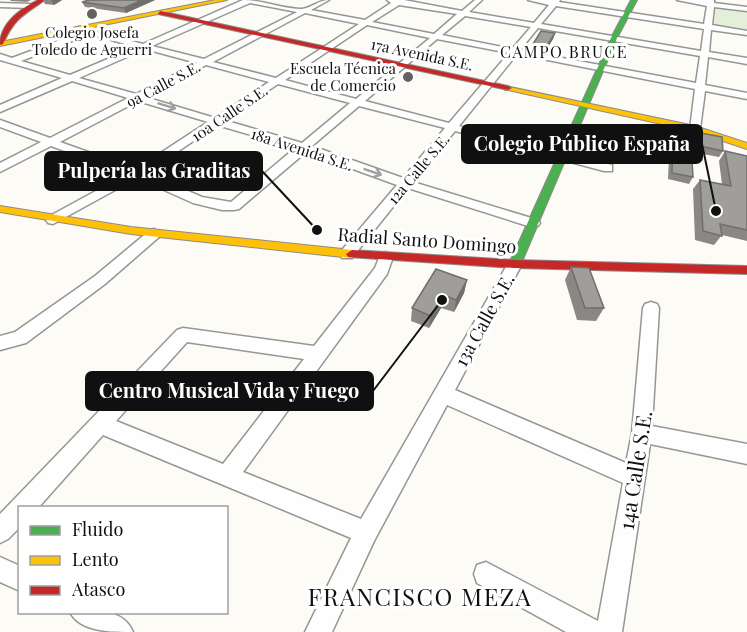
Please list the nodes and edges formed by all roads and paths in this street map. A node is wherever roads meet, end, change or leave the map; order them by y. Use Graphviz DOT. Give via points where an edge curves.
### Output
graph roads {
  1 [pos="224,0"];
  2 [pos="248,0"];
  3 [pos="326,0"];
  4 [pos="386,0"];
  5 [pos="479,0"];
  6 [pos="531,0"];
  7 [pos="634,0"];
  8 [pos="680,0"];
  9 [pos="399,1"];
  10 [pos="556,2"];
  11 [pos="711,2"];
  12 [pos="36,3"];
  13 [pos="0,4"];
  14 [pos="747,9"];
  15 [pos="304,11"];
  16 [pos="465,12"];
  17 [pos="160,13"];
  18 [pos="627,15"];
  19 [pos="199,22"];
  20 [pos="366,24"];
  21 [pos="537,25"];
  22 [pos="708,27"];
  23 [pos="83,31"];
  24 [pos="747,33"];
  25 [pos="258,35"];
  26 [pos="435,36"];
  27 [pos="614,38"];
  28 [pos="143,46"];
  29 [pos="0,48"];
  30 [pos="325,50"];
  31 [pos="514,51"];
  32 [pos="705,54"];
  33 [pos="13,61"];
  34 [pos="747,61"];
  35 [pos="204,63"];
  36 [pos="0,66"];
  37 [pos="400,66"];
  38 [pos="602,68"];
  39 [pos="71,78"];
  40 [pos="274,82"];
  41 [pos="488,85"];
  42 [pos="701,87"];
  43 [pos="747,96"];
  44 [pos="139,98"];
  45 [pos="356,102"];
  46 [pos="584,106"];
  47 [pos="0,109"];
  48 [pos="217,121"];
  49 [pos="0,123"];
  50 [pos="452,128"];
  51 [pos="695,129"];
  52 [pos="50,144"];
  53 [pos="747,146"];
  54 [pos="306,148"];
  55 [pos="562,157"];
  56 [pos="0,168"];
  57 [pos="608,168"];
  58 [pos="137,173"];
  59 [pos="407,184"];
  60 [pos="0,209"];
  61 [pos="53,220"];
  62 [pos="533,223"];
  63 [pos="154,234"];
  64 [pos="346,254"];
  65 [pos="386,257"];
  66 [pos="514,264"];
  67 [pos="747,270"];
  68 [pos="651,308"];
  69 [pos="0,343"];
  70 [pos="318,354"];
  71 [pos="443,394"];
  72 [pos="99,424"];
  73 [pos="642,433"];
  74 [pos="747,454"];
  75 [pos="227,476"];
  76 [pos="633,477"];
  77 [pos="24,506"];
  78 [pos="18,512"];
  79 [pos="0,531"];
  80 [pos="366,532"];
  81 [pos="0,569"];
  82 [pos="486,574"];
  83 [pos="18,578"];
  84 [pos="87,614"];
  85 [pos="120,632"];
  86 [pos="318,632"];
  87 [pos="592,632"];
  88 [pos="609,632"];
  1 -- 17 [label="street"];
  2 -- 15 [label="street"];
  2 -- 19 [label="street"];
  3 -- 15 [label="street, 9a Calle S.E."];
  4 -- 9 [label="street"];
  5 -- 16 [label="street"];
  6 -- 10 [label="street"];
  7 -- 18 [label="street, 13a Calle S.E."];
  8 -- 11 [label="street"];
  9 -- 16 [label="street"];
  9 -- 20 [label="street, 10a Calle S.E."];
  10 -- 18 [label="street"];
  10 -- 21 [label="street, 12a Calle S.E."];
  11 -- 14 [label="street"];
  11 -- 22 [label="street"];
  12 -- 13 [label="street"];
  12 -- 29 [label="street" via="10,20"];
  15 -- 20 [label="street"];
  15 -- 25 [label="street, 9a Calle S.E."];
  16 -- 21 [label="street"];
  16 -- 26 [label="street"];
  17 -- 19 [label="street, 17a Avenida S.E."];
  17 -- 23 [label="street"];
  18 -- 22 [label="street"];
  18 -- 27 [label="street, 13a Calle S.E."];
  19 -- 25 [label="street, 17a Avenida S.E."];
  19 -- 28 [label="street"];
  20 -- 26 [label="street"];
  20 -- 30 [label="street, 10a Calle S.E."];
  21 -- 27 [label="street"];
  21 -- 31 [label="street, 12a Calle S.E."];
  22 -- 24 [label="street"];
  22 -- 32 [label="street"];
  23 -- 28 [label="street"];
  23 -- 29 [label="street"];
  23 -- 33 [label="street"];
  25 -- 30 [label="street, 17a Avenida S.E."];
  25 -- 35 [label="street, 9a Calle S.E."];
  26 -- 31 [label="street"];
  26 -- 37 [label="street"];
  27 -- 32 [label="street"];
  27 -- 38 [label="street, 13a Calle S.E."];
  28 -- 35 [label="street"];
  28 -- 39 [label="street"];
  29 -- 33 [label="street, 18a Avenida S.E."];
  30 -- 37 [label="street, 17a Avenida S.E."];
  30 -- 40 [label="street, 10a Calle S.E."];
  31 -- 38 [label="street"];
  31 -- 41 [label="street, 12a Calle S.E."];
  32 -- 34 [label="street"];
  32 -- 42 [label="street"];
  33 -- 36 [label="street"];
  33 -- 39 [label="street, 18a Avenida S.E."];
  35 -- 40 [label="street"];
  35 -- 44 [label="street, 9a Calle S.E."];
  37 -- 41 [label="street, 17a Avenida S.E."];
  37 -- 45 [label="street"];
  38 -- 42 [label="street"];
  38 -- 46 [label="street, 13a Calle S.E."];
  39 -- 44 [label="street, 18a Avenida S.E."];
  39 -- 47 [label="street"];
  40 -- 45 [label="street"];
  40 -- 48 [label="street, 10a Calle S.E."];
  41 -- 46 [label="street, 17a Avenida S.E."];
  41 -- 50 [label="street, 12a Calle S.E."];
  42 -- 43 [label="street"];
  42 -- 51 [label="street"];
  44 -- 48 [label="street, 18a Avenida S.E., one-way"];
  44 -- 52 [label="street, 9a Calle S.E."];
  45 -- 50 [label="street"];
  45 -- 54 [label="street"];
  46 -- 51 [label="street, 17a Avenida S.E."];
  46 -- 55 [label="street, 13a Calle S.E."];
  48 -- 54 [label="street, 18a Avenida S.E."];
  48 -- 58 [label="street, 10a Calle S.E."];
  49 -- 52 [label="street"];
  50 -- 55 [label="street"];
  50 -- 59 [label="street, 12a Calle S.E."];
  51 -- 53 [label="street, 17a Avenida S.E."];
  52 -- 56 [label="street, 9a Calle S.E."];
  52 -- 58 [label="street"];
  54 -- 58 [label="street" via="234,206 211,204"];
  54 -- 59 [label="street, 18a Avenida S.E., one-way"];
  55 -- 57 [label="street"];
  55 -- 62 [label="street, 13a Calle S.E."];
  58 -- 61 [label="street, 10a Calle S.E."];
  59 -- 62 [label="street, 18a Avenida S.E."];
  59 -- 64 [label="street, 12a Calle S.E."];
  60 -- 61 [label="street, Radial Santo Domingo"];
  61 -- 63 [label="street, Radial Santo Domingo"];
  62 -- 66 [label="street, 13a Calle S.E."];
  63 -- 64 [label="street, Radial Santo Domingo"];
  63 -- 69 [label="street" via="100,280 20,338"];
  64 -- 65 [label="street, Radial Santo Domingo"];
  65 -- 66 [label="street, Radial Santo Domingo"];
  65 -- 70 [label="street" via="382,270"];
  66 -- 67 [label="street, Radial Santo Domingo"];
  66 -- 71 [label="street, 13a Calle S.E."];
  68 -- 73 [label="street, 14a Calle S.E."];
  70 -- 72 [label="street" via="183,335"];
  70 -- 75 [label="street"];
  71 -- 76 [label="street"];
  71 -- 80 [label="street, 13a Calle S.E."];
  72 -- 75 [label="street"];
  72 -- 77 [label="street"];
  73 -- 74 [label="street"];
  73 -- 76 [label="street, 14a Calle S.E."];
  75 -- 80 [label="street"];
  76 -- 88 [label="street, 14a Calle S.E."];
  78 -- 79 [label="street"];
  80 -- 86 [label="street, 13a Calle S.E."];
  81 -- 83 [label="street"];
  82 -- 87 [label="street"];
  84 -- 85 [label="street"];
}
